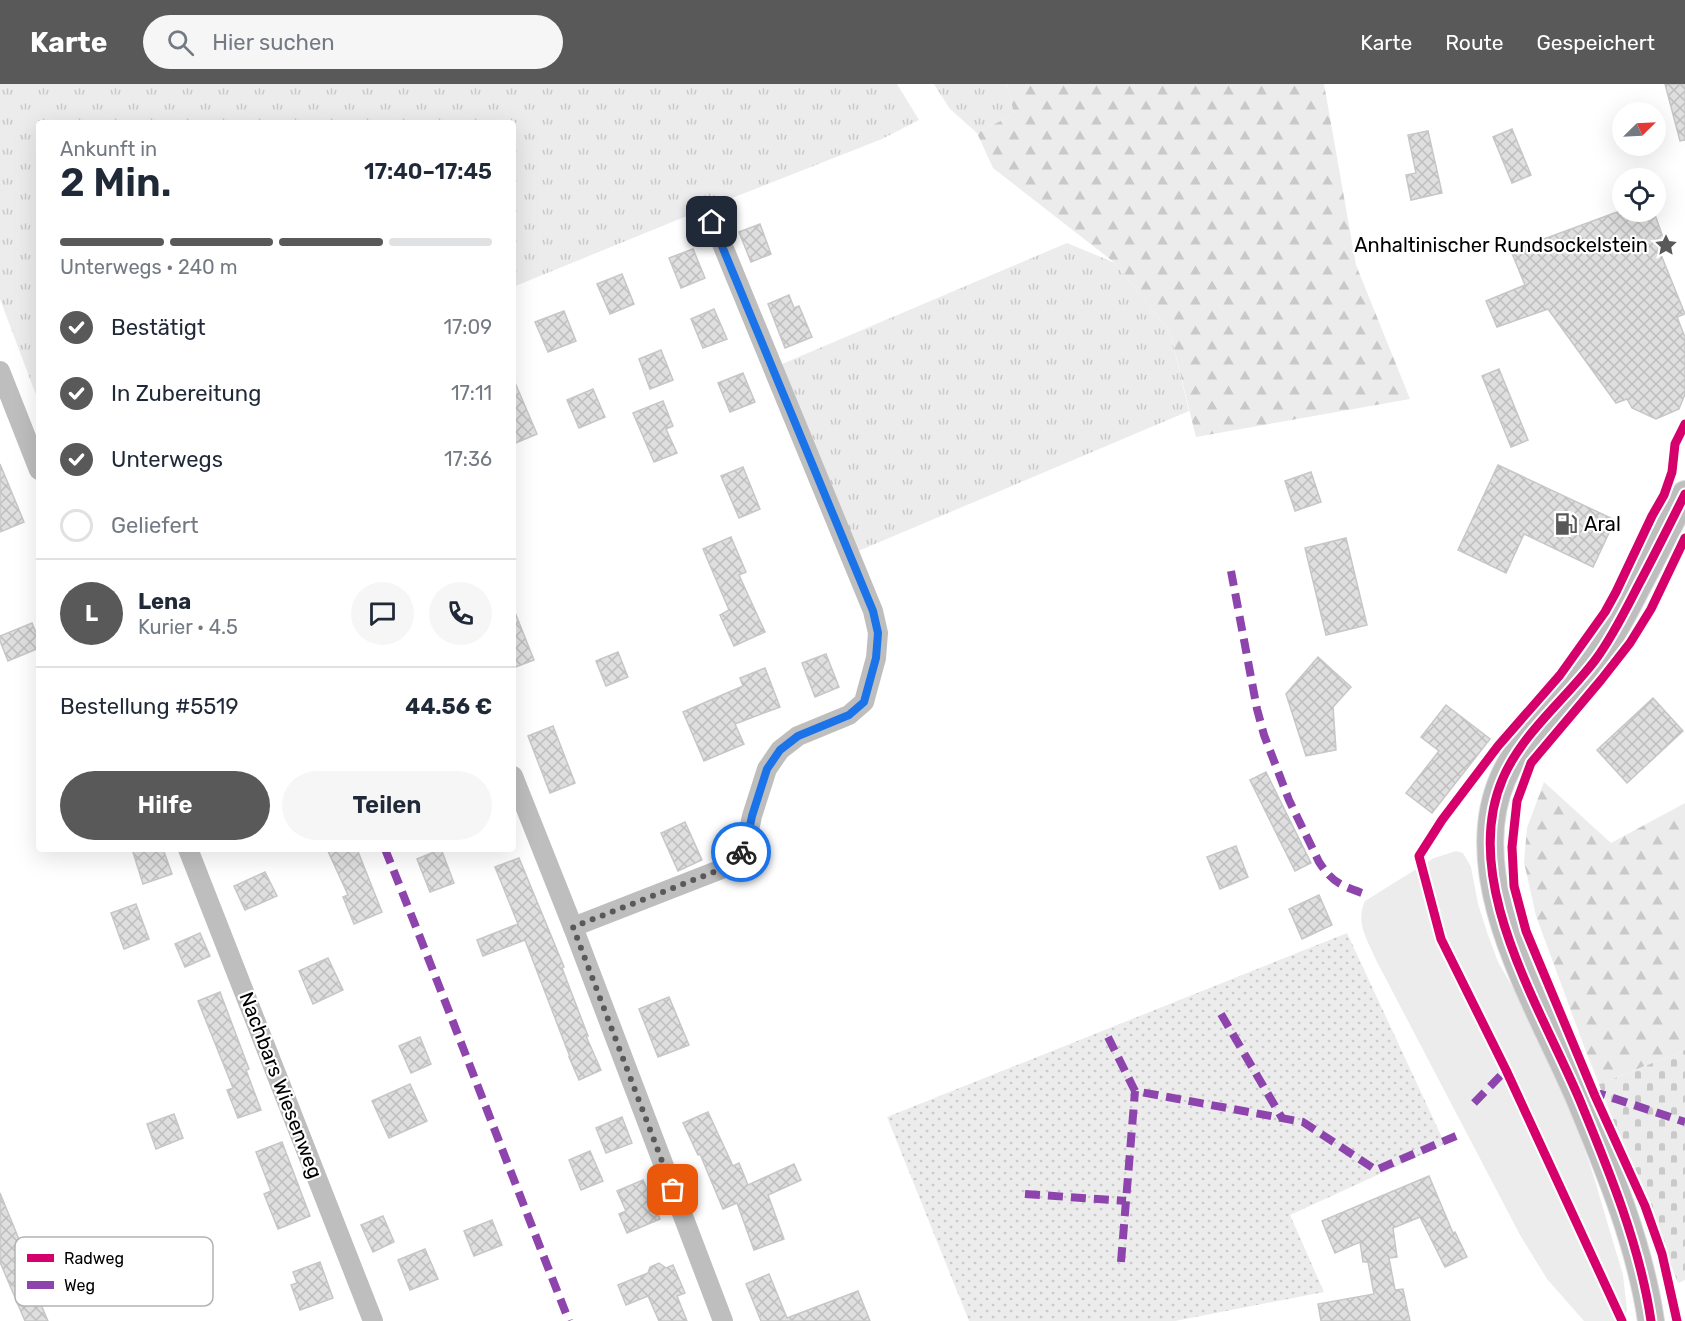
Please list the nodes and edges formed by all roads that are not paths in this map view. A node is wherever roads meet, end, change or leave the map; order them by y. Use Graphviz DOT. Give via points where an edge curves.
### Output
graph roads {
  1 [pos="712,222"];
  2 [pos="0,371"];
  3 [pos="36,462"];
  4 [pos="1685,494"];
  5 [pos="516,784"];
  6 [pos="189,852"];
  7 [pos="573,927"];
  8 [pos="373,1321"];
  9 [pos="723,1321"];
  10 [pos="1651,1321"];
  1 -- 7 [label="street" via="873,611 878,633 876,658 864,702 849,715 798,736 780,750 767,769 746,845 732,865"];
  2 -- 3 [label="street"];
  4 -- 10 [label="main road" via="1621,619 1596,659 1514,757 1494,803 1490,837 1495,895 1507,935 1581,1102 1616,1194 1640,1268"];
  5 -- 7 [label="street"];
  6 -- 8 [label="street, Nachbars Wiesenweg"];
  7 -- 9 [label="street"];
}
